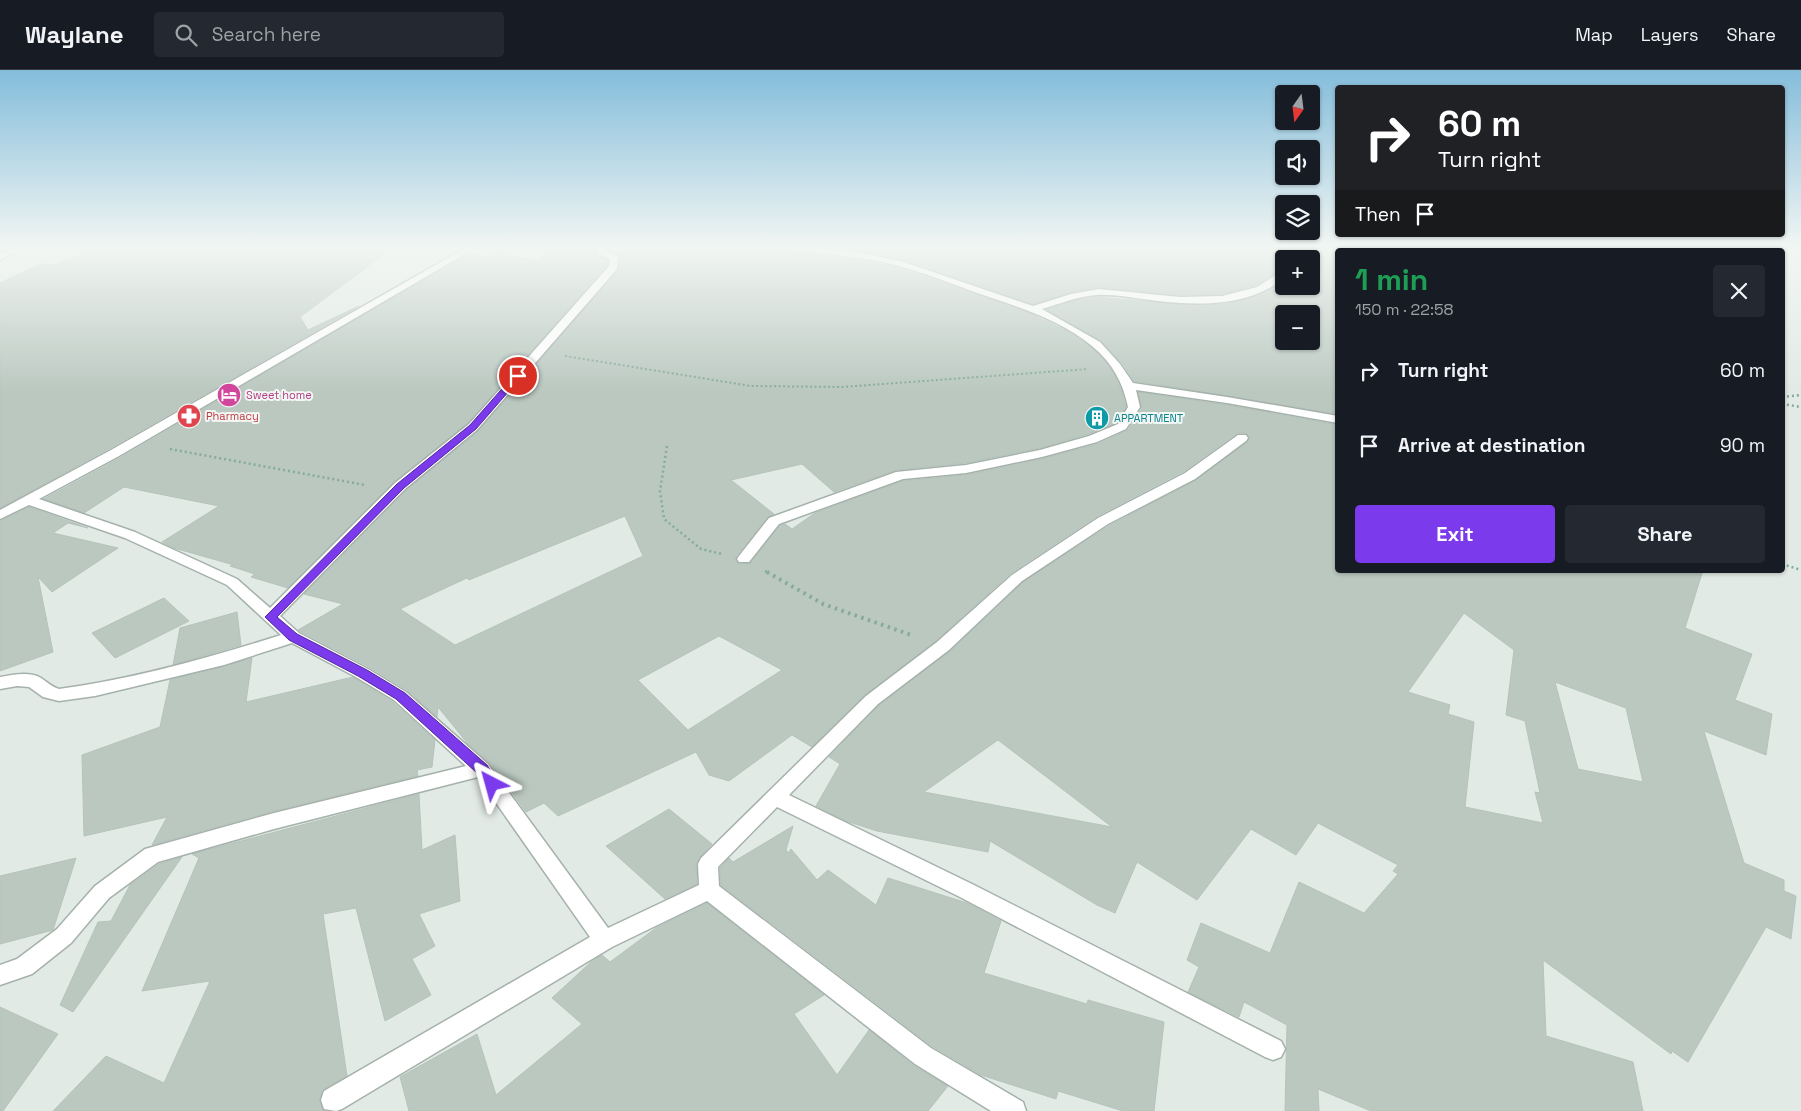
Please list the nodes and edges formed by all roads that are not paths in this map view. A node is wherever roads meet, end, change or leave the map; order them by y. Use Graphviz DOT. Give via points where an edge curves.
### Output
graph roads {
  1 [pos="389,296"];
  2 [pos="589,296"];
  3 [pos="994,296"];
  4 [pos="1083,296"];
  5 [pos="1141,296"];
  6 [pos="1239,296"];
  7 [pos="1033,309"];
  8 [pos="1129,386"];
  9 [pos="1335,419"];
  10 [pos="1242,438"];
  11 [pos="28,500"];
  12 [pos="0,515"];
  13 [pos="744,559"];
  14 [pos="270,617"];
  15 [pos="293,637"];
  16 [pos="0,683"];
  17 [pos="482,769"];
  18 [pos="775,797"];
  19 [pos="710,890"];
  20 [pos="604,940"];
  21 [pos="0,975"];
  22 [pos="1273,1049"];
  23 [pos="333,1100"];
  24 [pos="1014,1111"];
  1 -- 11 [label="street"];
  2 -- 14 [label="street" via="473,427 395,491"];
  3 -- 7 [label="street"];
  4 -- 7 [label="street"];
  5 -- 6 [label="street" via="1181,301 1208,301"];
  7 -- 8 [label="street" via="1096,344"];
  8 -- 9 [label="street"];
  8 -- 13 [label="street" via="1134,407 1122,426 1093,439 1042,454 966,469 901,475 774,521"];
  10 -- 18 [label="street" via="1190,476 1103,521 1017,578 943,646 872,700"];
  11 -- 12 [label="street"];
  11 -- 14 [label="street" via="130,535 224,578"];
  14 -- 15 [label="street"];
  15 -- 16 [label="street" via="224,659 94,690 59,694 49,693 33,681"];
  15 -- 17 [label="street" via="400,696"];
  17 -- 20 [label="street"];
  17 -- 21 [label="street" via="152,855 102,892 64,936 24,967"];
  18 -- 19 [label="street" via="708,864"];
  18 -- 22 [label="street" via="965,890"];
  19 -- 20 [label="street"];
  19 -- 24 [label="street" via="923,1056"];
  20 -- 23 [label="street"];
}
